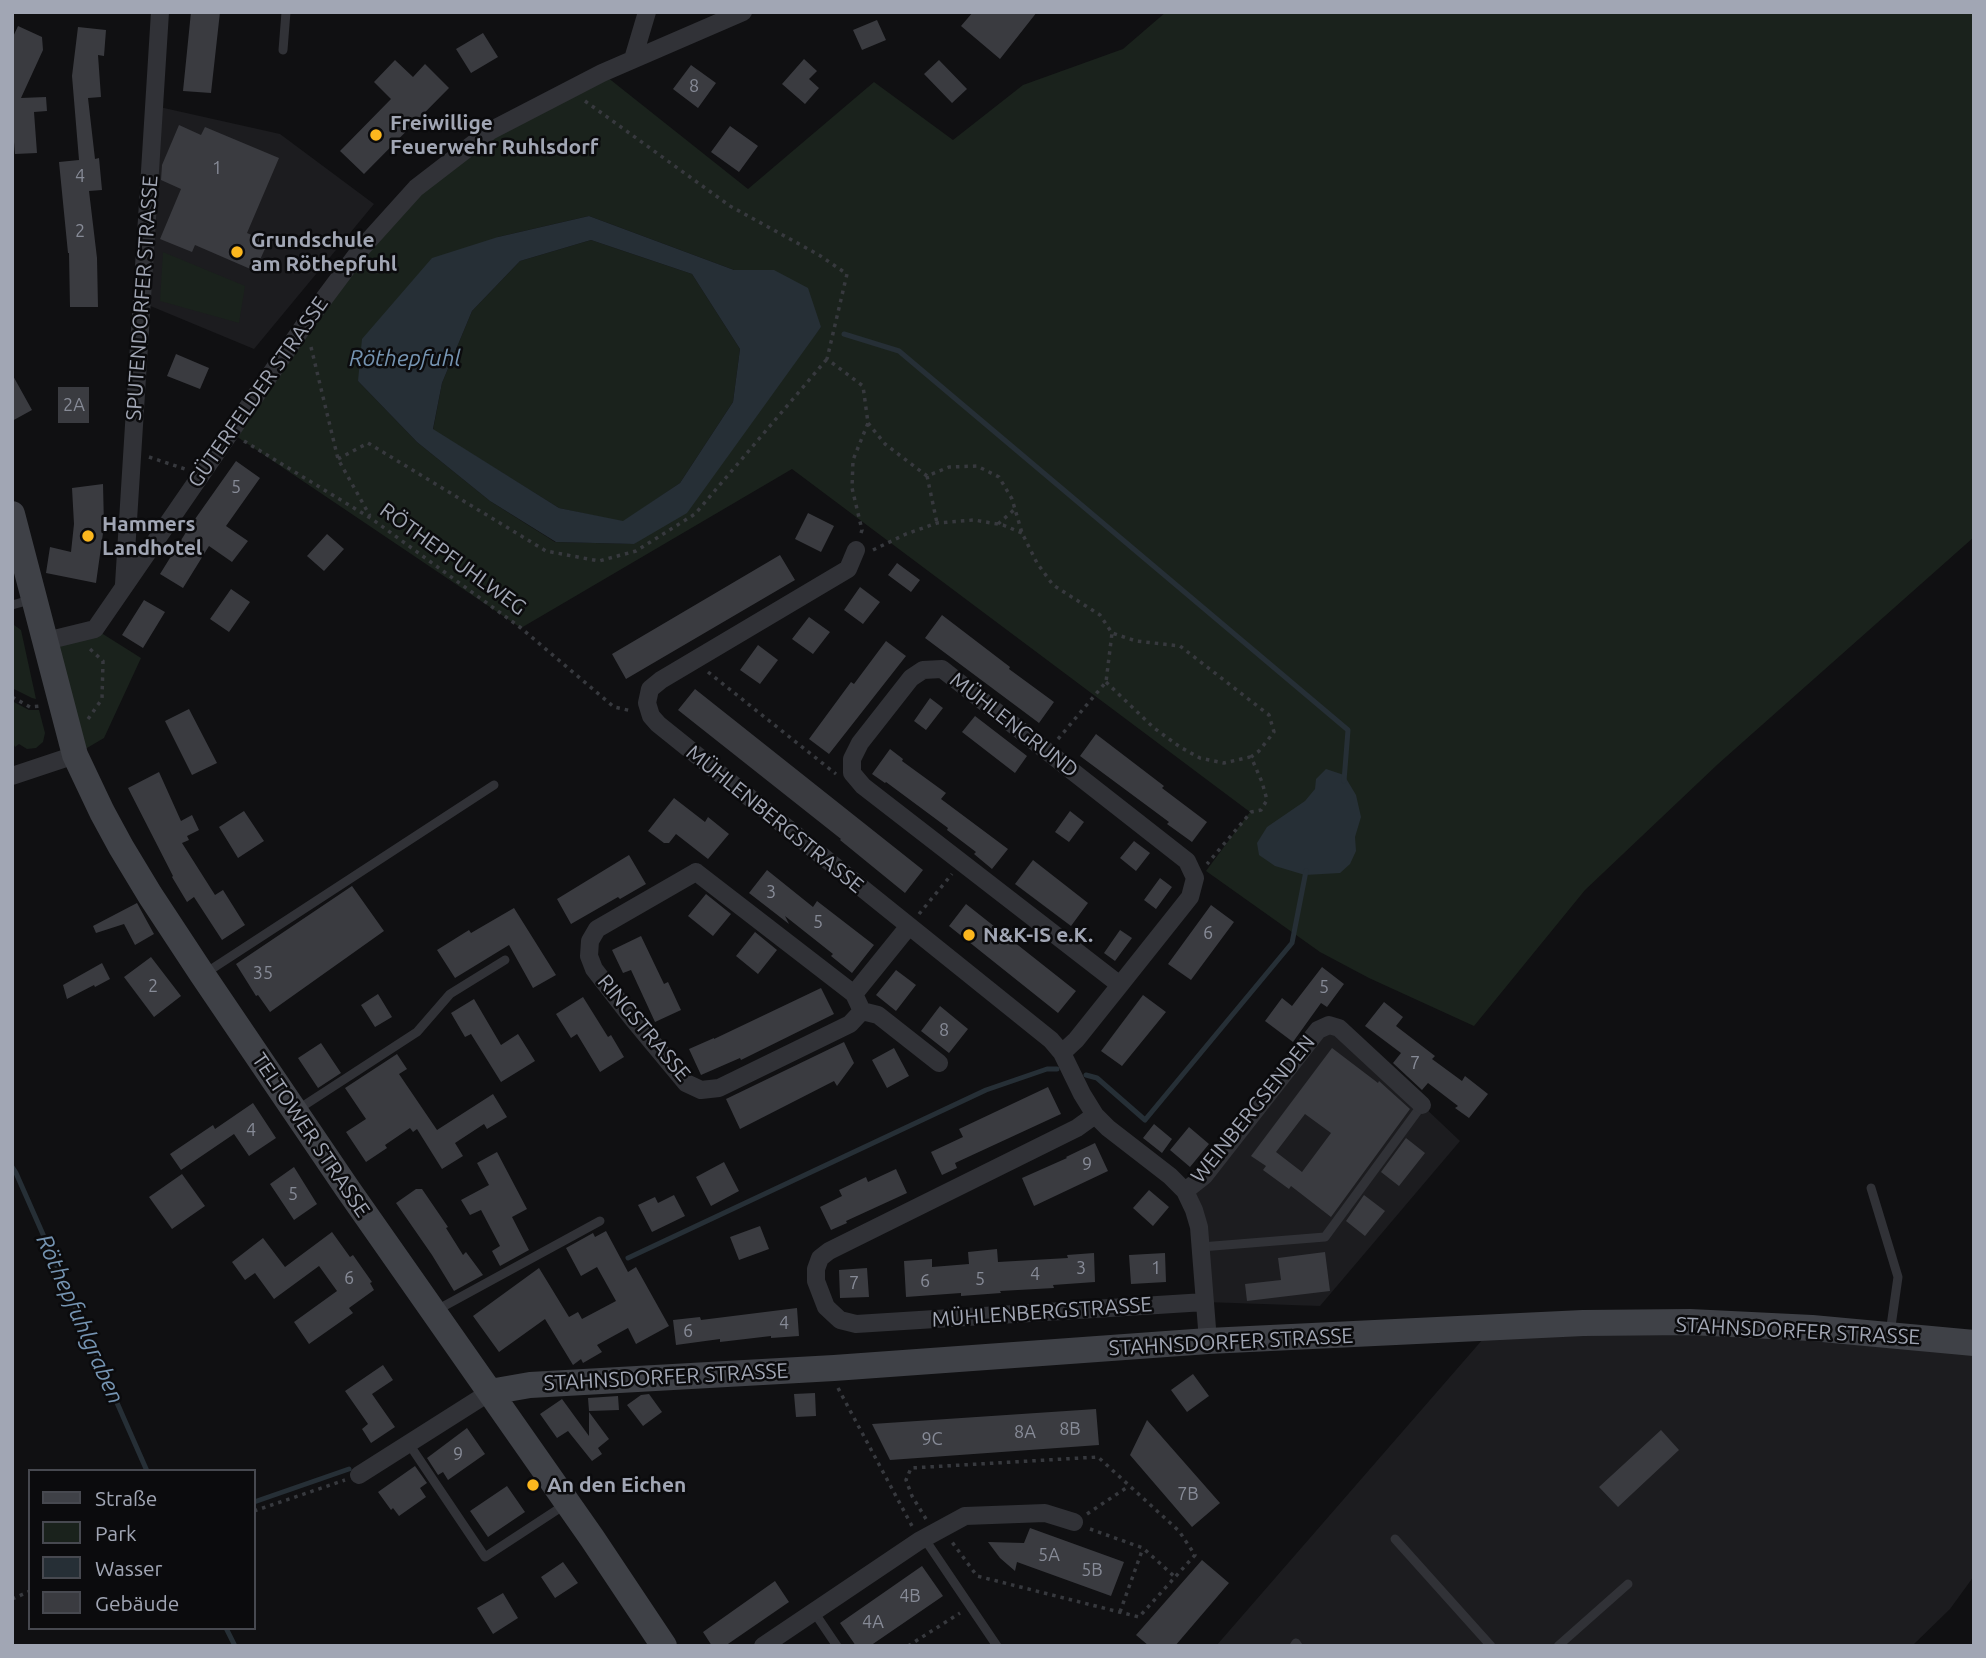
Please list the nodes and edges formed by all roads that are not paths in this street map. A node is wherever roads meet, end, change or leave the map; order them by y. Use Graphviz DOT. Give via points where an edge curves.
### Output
graph roads {
  1 [pos="160,12"];
  2 [pos="286,12"];
  3 [pos="648,12"];
  4 [pos="743,12"];
  5 [pos="283,50"];
  6 [pos="633,59"];
  7 [pos="12,514"];
  8 [pos="856,550"];
  9 [pos="124,584"];
  10 [pos="24,602"];
  11 [pos="46,641"];
  12 [pos="75,755"];
  13 [pos="12,776"];
  14 [pos="494,785"];
  15 [pos="909,926"];
  16 [pos="505,960"];
  17 [pos="202,974"];
  18 [pos="1120,985"];
  19 [pos="855,993"];
  20 [pos="862,1011"];
  21 [pos="1062,1054"];
  22 [pos="939,1063"];
  23 [pos="1422,1105"];
  24 [pos="295,1111"];
  25 [pos="1095,1115"];
  26 [pos="1871,1188"];
  27 [pos="1185,1191"];
  28 [pos="600,1221"];
  29 [pos="1201,1247"];
  30 [pos="1205,1302"];
  31 [pos="434,1312"];
  32 [pos="1890,1335"];
  33 [pos="1208,1341"];
  34 [pos="1974,1343"];
  35 [pos="489,1392"];
  36 [pos="409,1444"];
  37 [pos="359,1475"];
  38 [pos="567,1503"];
  39 [pos="1074,1522"];
  40 [pos="922,1539"];
  41 [pos="1395,1539"];
  42 [pos="1628,1584"];
  43 [pos="814,1612"];
  44 [pos="664,1646"];
  45 [pos="763,1646"];
  46 [pos="837,1646"];
  47 [pos="997,1646"];
  48 [pos="1491,1646"];
  49 [pos="1558,1646"];
  1 -- 9 [label="street, SPUTENDORFER STRASSE"];
  2 -- 5 [label="lane"];
  3 -- 6 [label="street"];
  4 -- 6 [label="street, GÜTERFELDER STRASSE"];
  6 -- 9 [label="street, GÜTERFELDER STRASSE" via="490,131 416,188 361,249 305,324"];
  7 -- 10 [label="street, TELTOWER STRASSE"];
  8 -- 15 [label="street, MÜHLENBERGSTRASSE" via="848,569 661,680 650,689 647,703 658,724"];
  9 -- 11 [label="street, GÜTERFELDER STRASSE" via="95,629"];
  10 -- 11 [label="street, TELTOWER STRASSE"];
  11 -- 12 [label="street, TELTOWER STRASSE"];
  12 -- 13 [label="street"];
  12 -- 17 [label="street, TELTOWER STRASSE" via="144,886"];
  14 -- 17 [label="lane"];
  15 -- 19 [label="street"];
  15 -- 21 [label="street, MÜHLENBERGSTRASSE" via="1051,1040"];
  16 -- 24 [label="lane" via="450,994 417,1032"];
  17 -- 24 [label="street, TELTOWER STRASSE"];
  18 -- 18 [label="street, MÜHLENGRUND" via="1190,897 1195,878 1187,861 942,669 923,670 911,678 860,743 852,759 852,774"];
  18 -- 21 [label="street"];
  19 -- 20 [label="street"];
  19 -- 20 [label="street, RINGSTRASSE" via="696,872 597,929 590,941 594,969 686,1083 701,1090 719,1088 850,1024"];
  20 -- 22 [label="street" via="878,1015"];
  21 -- 25 [label="street, MÜHLENBERGSTRASSE"];
  23 -- 27 [label="street, WEINBERGSENDEN" via="1339,1027 1329,1025 1318,1030 1204,1176"];
  23 -- 29 [label="lane, WEINBERGSENDEN" via="1325,1237"];
  24 -- 31 [label="street, TELTOWER STRASSE"];
  25 -- 27 [label="street, MÜHLENBERGSTRASSE"];
  25 -- 30 [label="street, MÜHLENBERGSTRASSE" via="829,1251 816,1269 826,1307 840,1320 856,1324"];
  26 -- 32 [label="lane" via="1898,1277"];
  27 -- 29 [label="street, MÜHLENBERGSTRASSE" via="1199,1227"];
  28 -- 31 [label="lane"];
  29 -- 30 [label="street, MÜHLENBERGSTRASSE"];
  30 -- 33 [label="street, MÜHLENBERGSTRASSE"];
  31 -- 35 [label="street, TELTOWER STRASSE"];
  32 -- 33 [label="street, STAHNSDORFER STRASSE" via="1663,1322"];
  32 -- 34 [label="street, STAHNSDORFER STRASSE"];
  33 -- 35 [label="street, STAHNSDORFER STRASSE" via="530,1385"];
  35 -- 36 [label="street"];
  35 -- 38 [label="street, TELTOWER STRASSE"];
  36 -- 37 [label="street"];
  36 -- 38 [label="lane" via="485,1557"];
  38 -- 44 [label="street, TELTOWER STRASSE"];
  39 -- 40 [label="street" via="1045,1513 965,1516"];
  40 -- 43 [label="street"];
  40 -- 47 [label="lane"];
  41 -- 48 [label="lane"];
  42 -- 49 [label="lane"];
  43 -- 45 [label="street"];
  43 -- 46 [label="lane"];
}
